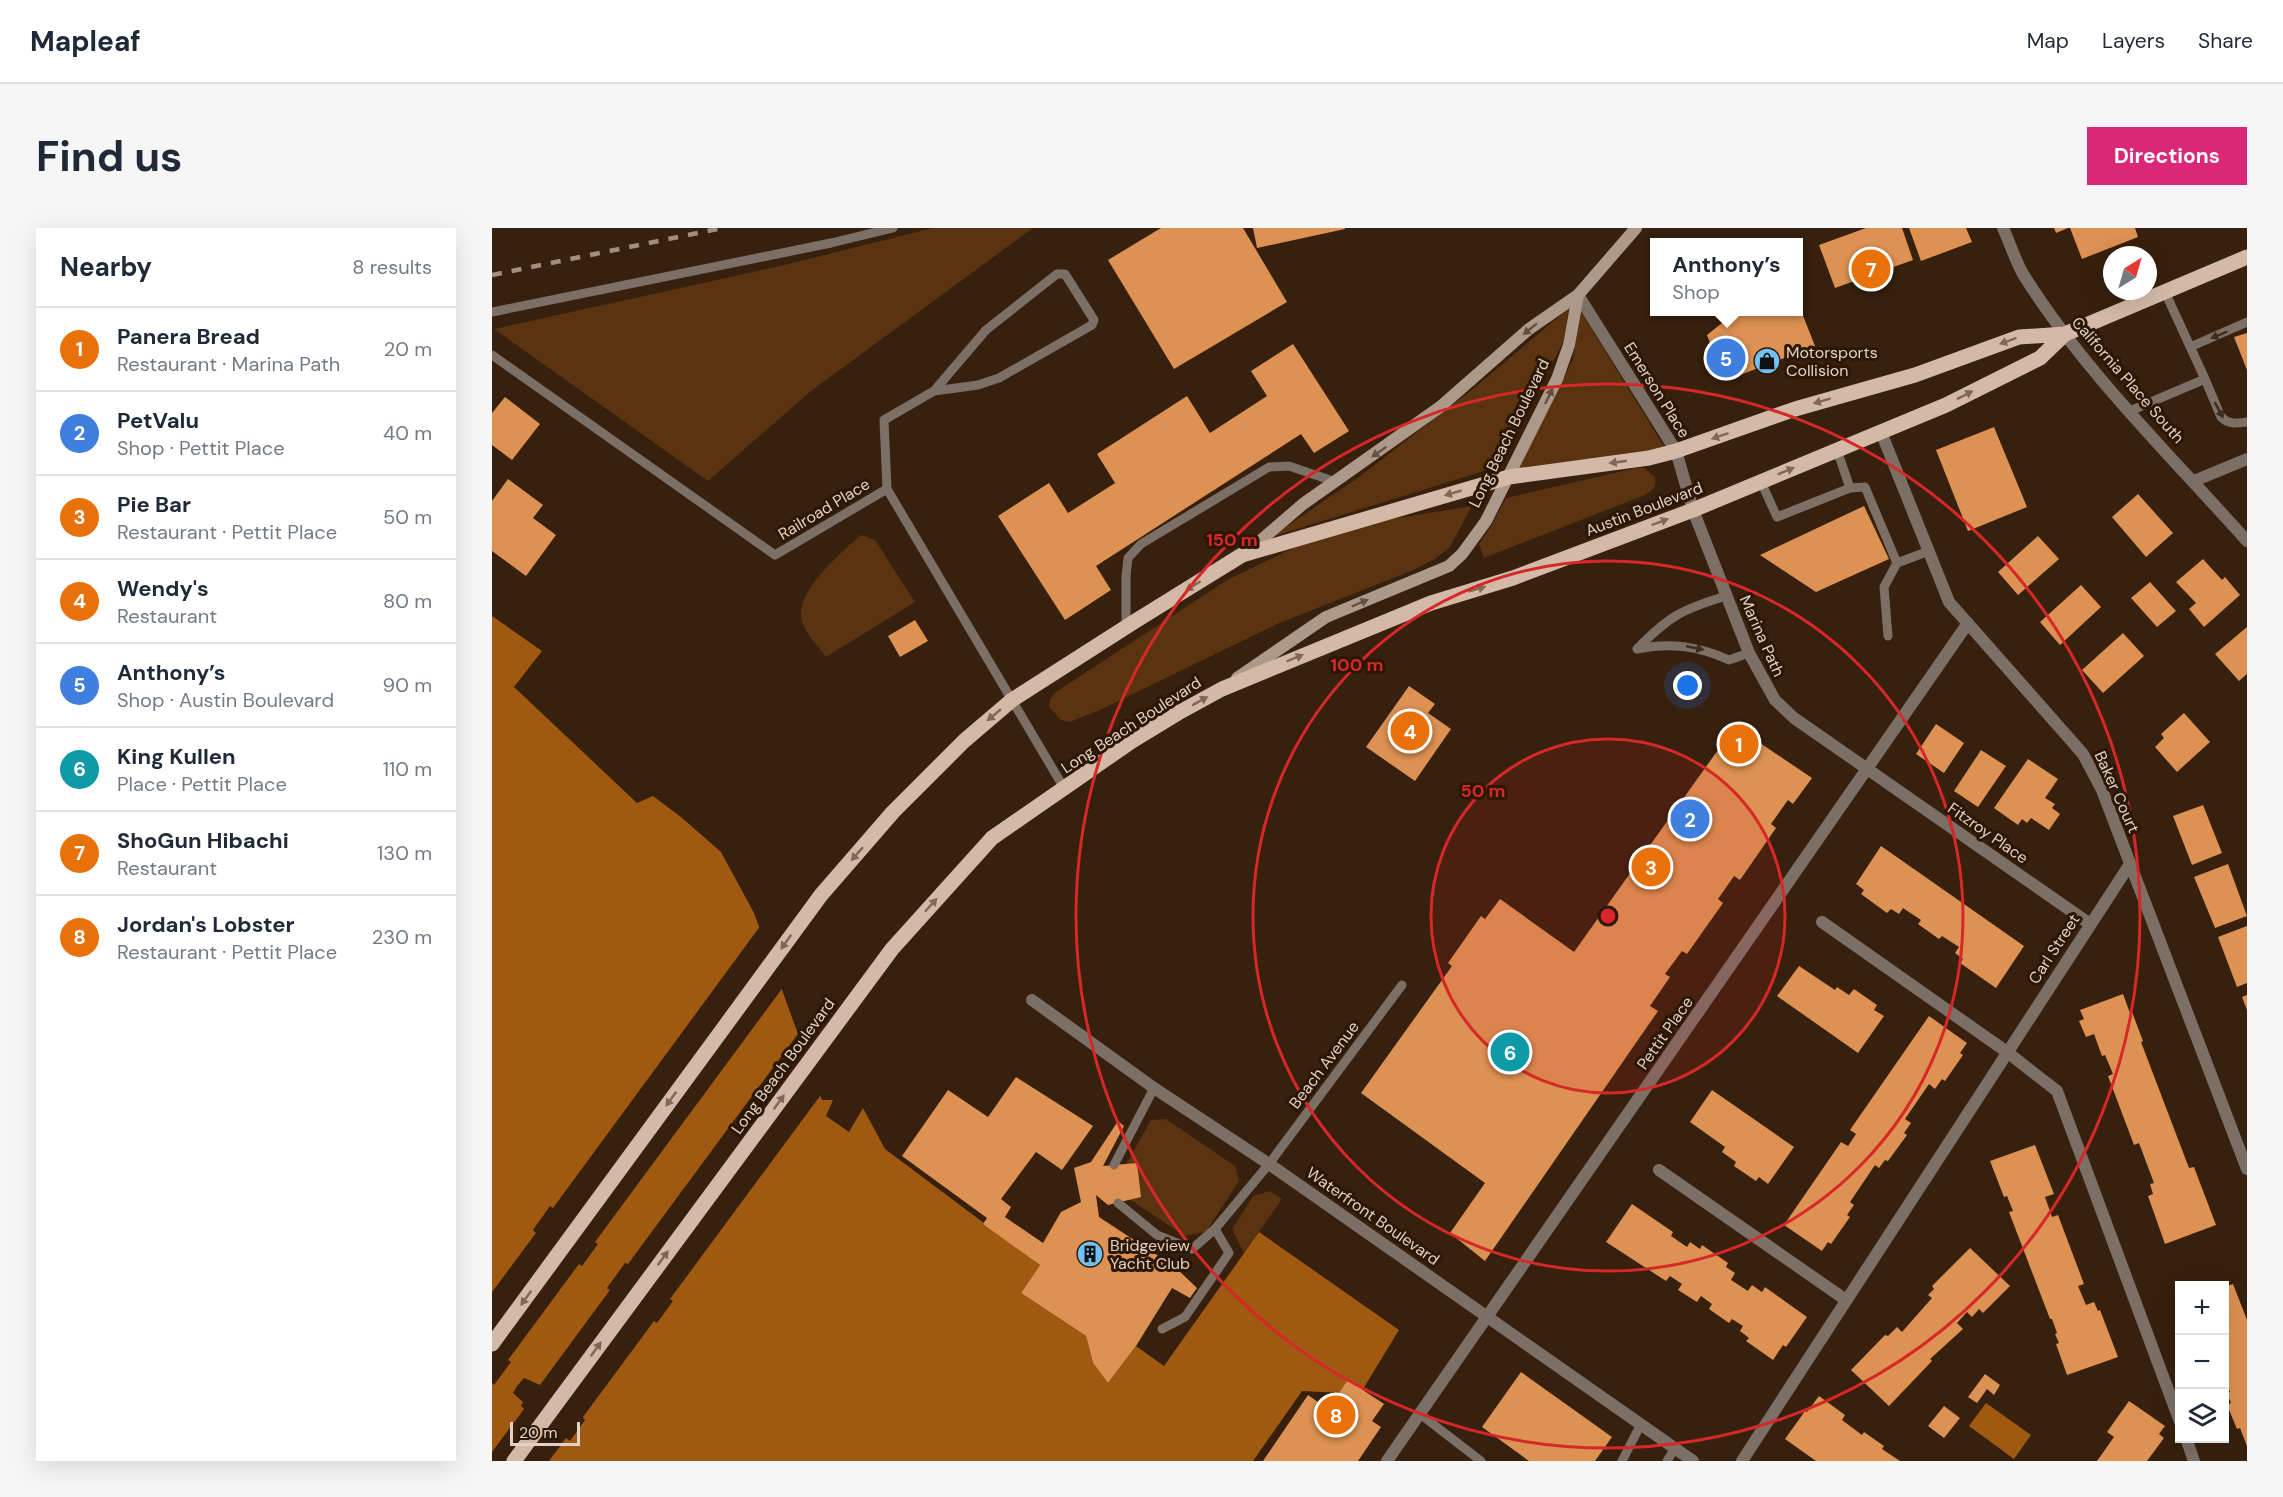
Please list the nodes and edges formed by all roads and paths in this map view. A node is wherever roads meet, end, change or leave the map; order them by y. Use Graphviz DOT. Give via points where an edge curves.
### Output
graph roads {
  1 [pos="893,228"];
  2 [pos="1636,228"];
  3 [pos="2003,228"];
  4 [pos="2247,257"];
  5 [pos="2164,292"];
  6 [pos="1578,295"];
  7 [pos="492,312"];
  8 [pos="2247,322"];
  9 [pos="2065,334"];
  10 [pos="2190,347"];
  11 [pos="492,355"];
  12 [pos="2205,379"];
  13 [pos="934,391"];
  14 [pos="2130,411"];
  15 [pos="2247,422"];
  16 [pos="1881,432"];
  17 [pos="1837,450"];
  18 [pos="1676,451"];
  19 [pos="2247,459"];
  20 [pos="1509,477"];
  21 [pos="2194,481"];
  22 [pos="1336,482"];
  23 [pos="1761,482"];
  24 [pos="1850,488"];
  25 [pos="887,489"];
  26 [pos="1693,510"];
  27 [pos="2247,541"];
  28 [pos="1929,551"];
  29 [pos="1242,555"];
  30 [pos="1897,563"];
  31 [pos="1726,596"];
  32 [pos="1968,623"];
  33 [pos="1126,627"];
  34 [pos="1888,636"];
  35 [pos="1749,653"];
  36 [pos="1222,688"];
  37 [pos="1012,700"];
  38 [pos="1868,770"];
  39 [pos="1064,788"];
  40 [pos="2130,864"];
  41 [pos="1822,922"];
  42 [pos="2090,924"];
  43 [pos="1402,985"];
  44 [pos="1032,1000"];
  45 [pos="2007,1052"];
  46 [pos="1154,1088"];
  47 [pos="1269,1164"];
  48 [pos="1114,1165"];
  49 [pos="2247,1169"];
  50 [pos="1659,1170"];
  51 [pos="1118,1203"];
  52 [pos="1215,1228"];
  53 [pos="1846,1300"];
  54 [pos="1487,1317"];
  55 [pos="1162,1329"];
  56 [pos="492,1344"];
  57 [pos="2175,1409"];
  58 [pos="1420,1414"];
  59 [pos="1641,1424"];
  60 [pos="2188,1443"];
  61 [pos="1675,1448"];
  62 [pos="514,1461"];
  63 [pos="1387,1461"];
  64 [pos="1481,1461"];
  65 [pos="1622,1461"];
  66 [pos="1667,1461"];
  67 [pos="1693,1461"];
  68 [pos="1742,1461"];
  69 [pos="2194,1461"];
  1 -- 7 [label="lane"];
  2 -- 6 [label="main road"];
  3 -- 9 [label="street, California Place South" via="2022,272"];
  4 -- 5 [label="main road, Austin Boulevard"];
  5 -- 9 [label="main road, Austin Boulevard"];
  5 -- 10 [label="lane"];
  6 -- 18 [label="street, Emerson Place"];
  20 -- 6 [label="main road, Long Beach Boulevard, one-way" via="1565,358"];
  6 -- 22 [label="main road, Long Beach Boulevard, one-way" via="1529,329 1440,407"];
  8 -- 10 [label="lane, one-way"];
  9 -- 14 [label="street, California Place South"];
  16 -- 9 [label="main road, Austin Boulevard, one-way" via="1947,405 2040,358"];
  9 -- 18 [label="main road, Austin Boulevard, one-way" via="2019,337 1915,375 1795,409"];
  10 -- 12 [label="lane"];
  11 -- 25 [label="lane, Railroad Place" via="775,555"];
  12 -- 14 [label="lane"];
  12 -- 15 [label="lane, one-way" via="2221,417 2226,422"];
  13 -- 13 [label="lane" via="986,330 1057,274 1065,274 1094,320 1092,326 999,378"];
  13 -- 25 [label="lane" via="884,420"];
  14 -- 21 [label="street, California Place South"];
  16 -- 17 [label="main road, Austin Boulevard"];
  16 -- 28 [label="street, Baker Court"];
  23 -- 17 [label="main road, Austin Boulevard, one-way"];
  17 -- 24 [label="lane"];
  18 -- 20 [label="main road, Austin Boulevard, one-way"];
  18 -- 26 [label="street, Emerson Place"];
  19 -- 21 [label="street"];
  20 -- 29 [label="main road, Austin Boulevard, one-way"];
  36 -- 20 [label="main road, Long Beach Boulevard, one-way" via="1326,617 1449,566 1473,540"];
  21 -- 27 [label="street, California Place South"];
  22 -- 29 [label="main road, Long Beach Boulevard"];
  22 -- 33 [label="lane" via="1289,466 1269,467 1141,544 1128,558"];
  23 -- 24 [label="lane" via="1777,517"];
  23 -- 26 [label="main road, Austin Boulevard"];
  24 -- 30 [label="lane" via="1865,487"];
  25 -- 37 [label="lane, Railroad Place"];
  26 -- 31 [label="street, Marina Path"];
  36 -- 26 [label="main road, Austin Boulevard, one-way" via="1431,603 1513,578"];
  28 -- 30 [label="lane"];
  28 -- 32 [label="street, Baker Court" via="1950,602"];
  29 -- 33 [label="main road, Long Beach Boulevard, one-way"];
  30 -- 34 [label="lane" via="1884,587"];
  31 -- 35 [label="street, Marina Path"];
  31 -- 35 [label="lane, one-way" via="1681,611 1637,650 1684,646 1729,660"];
  32 -- 38 [label="street, Pettit Place"];
  32 -- 40 [label="street, Baker Court" via="2083,754 2102,790"];
  33 -- 37 [label="main road, Long Beach Boulevard"];
  35 -- 38 [label="street, Marina Path" via="1782,708"];
  39 -- 36 [label="main road, Long Beach Boulevard, one-way" via="1159,724"];
  37 -- 39 [label="lane, Railroad Place"];
  37 -- 56 [label="main road, Long Beach Boulevard, one-way" via="964,741 893,812 821,895"];
  38 -- 42 [label="street, Fitzroy Place"];
  38 -- 54 [label="street, Pettit Place"];
  62 -- 39 [label="main road, Long Beach Boulevard, one-way" via="892,949 992,838"];
  40 -- 42 [label="street, Carl Street"];
  40 -- 49 [label="street, Baker Court"];
  41 -- 45 [label="street"];
  42 -- 45 [label="street, Carl Street"];
  43 -- 47 [label="lane, Beach Avenue"];
  44 -- 46 [label="street, Waterfront Boulevard"];
  45 -- 53 [label="street, Carl Street"];
  45 -- 57 [label="street" via="2057,1091"];
  46 -- 47 [label="street, Waterfront Boulevard"];
  46 -- 48 [label="lane"];
  47 -- 52 [label="lane, Beach Avenue"];
  47 -- 54 [label="street, Waterfront Boulevard"];
  50 -- 53 [label="street"];
  51 -- 52 [label="lane, Beach Avenue" via="1157,1235 1192,1249"];
  52 -- 55 [label="lane" via="1228,1253 1185,1317"];
  53 -- 68 [label="street, Carl Street"];
  54 -- 58 [label="street, Pettit Place"];
  54 -- 59 [label="street, Waterfront Boulevard"];
  58 -- 63 [label="street, Pettit Place"];
  58 -- 64 [label="lane"];
  59 -- 61 [label="street, Waterfront Boulevard"];
  59 -- 65 [label="lane"];
  60 -- 69 [label="street"];
  61 -- 66 [label="lane"];
  61 -- 67 [label="street, Waterfront Boulevard"];
}
